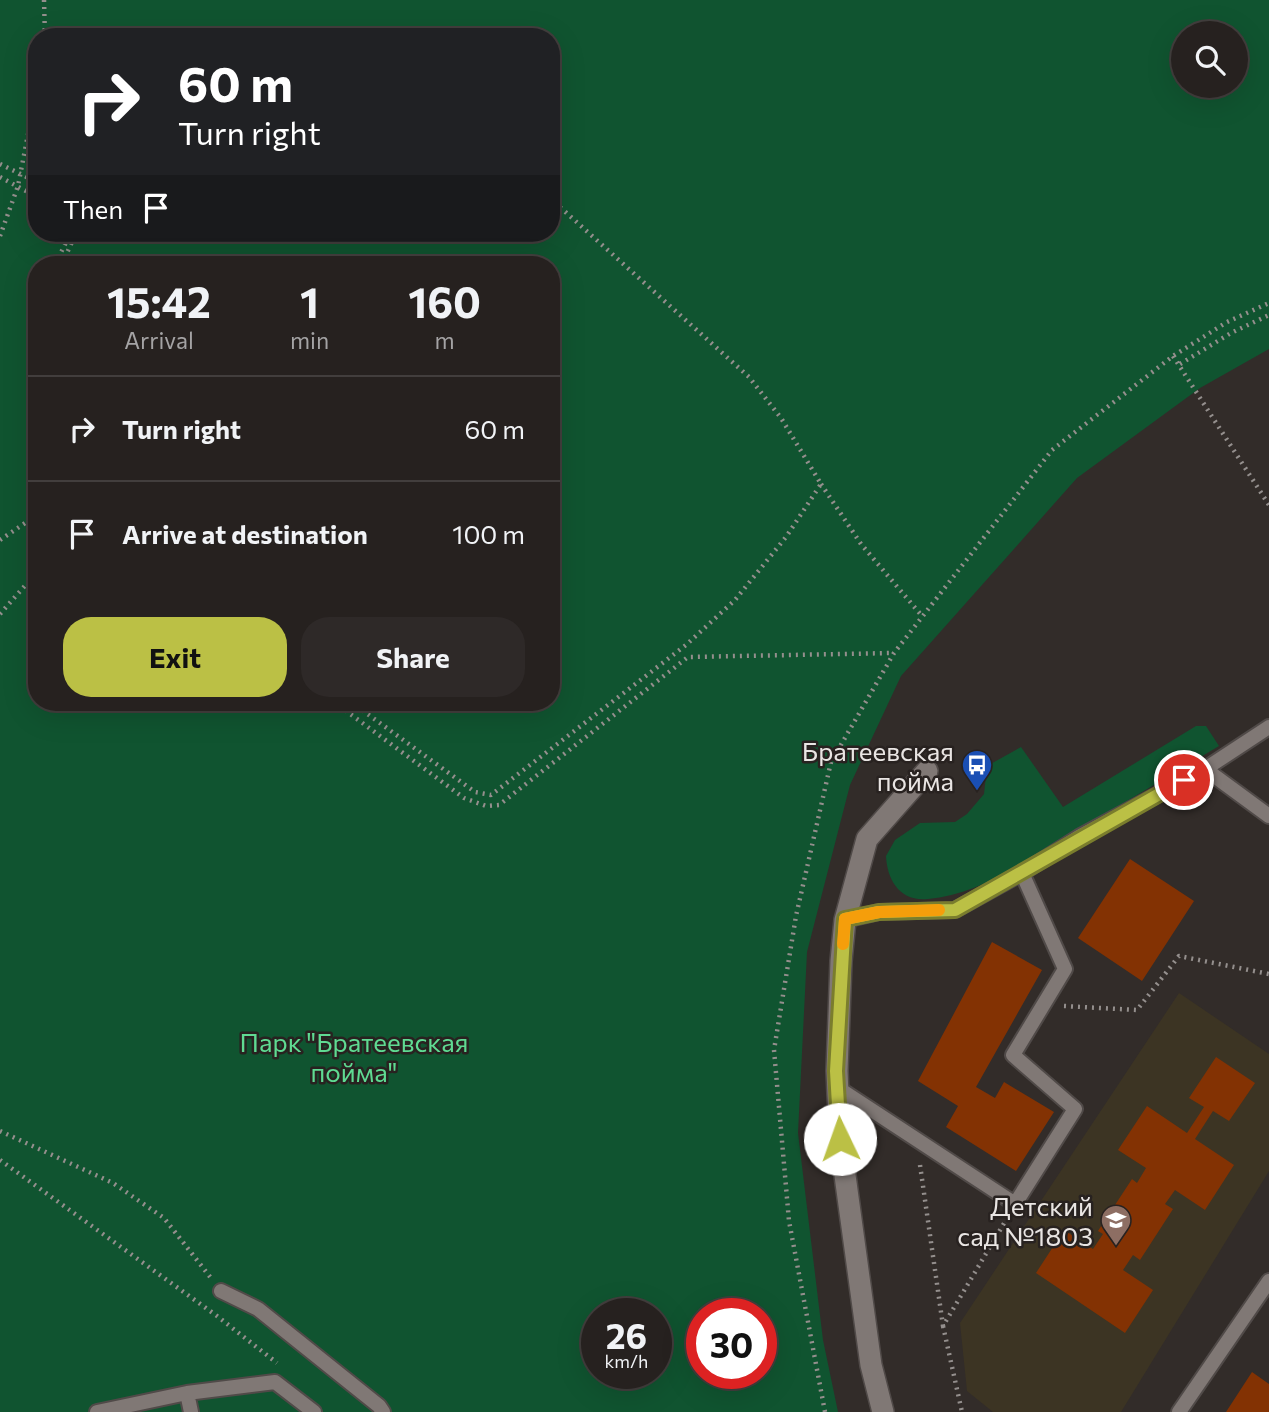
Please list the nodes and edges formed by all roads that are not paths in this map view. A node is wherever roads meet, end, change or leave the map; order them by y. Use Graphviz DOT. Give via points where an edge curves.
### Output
graph roads {
  1 [pos="1269,727"];
  2 [pos="1205,769"];
  3 [pos="927,771"];
  4 [pos="1269,816"];
  5 [pos="1022,873"];
  6 [pos="845,919"];
  7 [pos="838,1088"];
  8 [pos="1269,1281"];
  9 [pos="221,1291"];
  10 [pos="187,1393"];
  11 [pos="142,1407"];
  12 [pos="97,1412"];
  13 [pos="191,1412"];
  14 [pos="314,1412"];
  15 [pos="383,1412"];
  16 [pos="883,1412"];
  17 [pos="1179,1412"];
  1 -- 2 [label="lane"];
  2 -- 4 [label="lane"];
  2 -- 5 [label="lane"];
  3 -- 6 [label="street" via="867,839"];
  5 -- 6 [label="lane" via="955,910 879,912"];
  5 -- 7 [label="lane" via="1065,969 1013,1055 1076,1109 1015,1204"];
  6 -- 7 [label="street"];
  7 -- 16 [label="street" via="846,1195 871,1365"];
  8 -- 17 [label="lane"];
  9 -- 15 [label="lane" via="258,1309"];
  10 -- 11 [label="lane"];
  10 -- 13 [label="lane"];
  10 -- 14 [label="lane" via="275,1382"];
  11 -- 12 [label="lane"];
}
